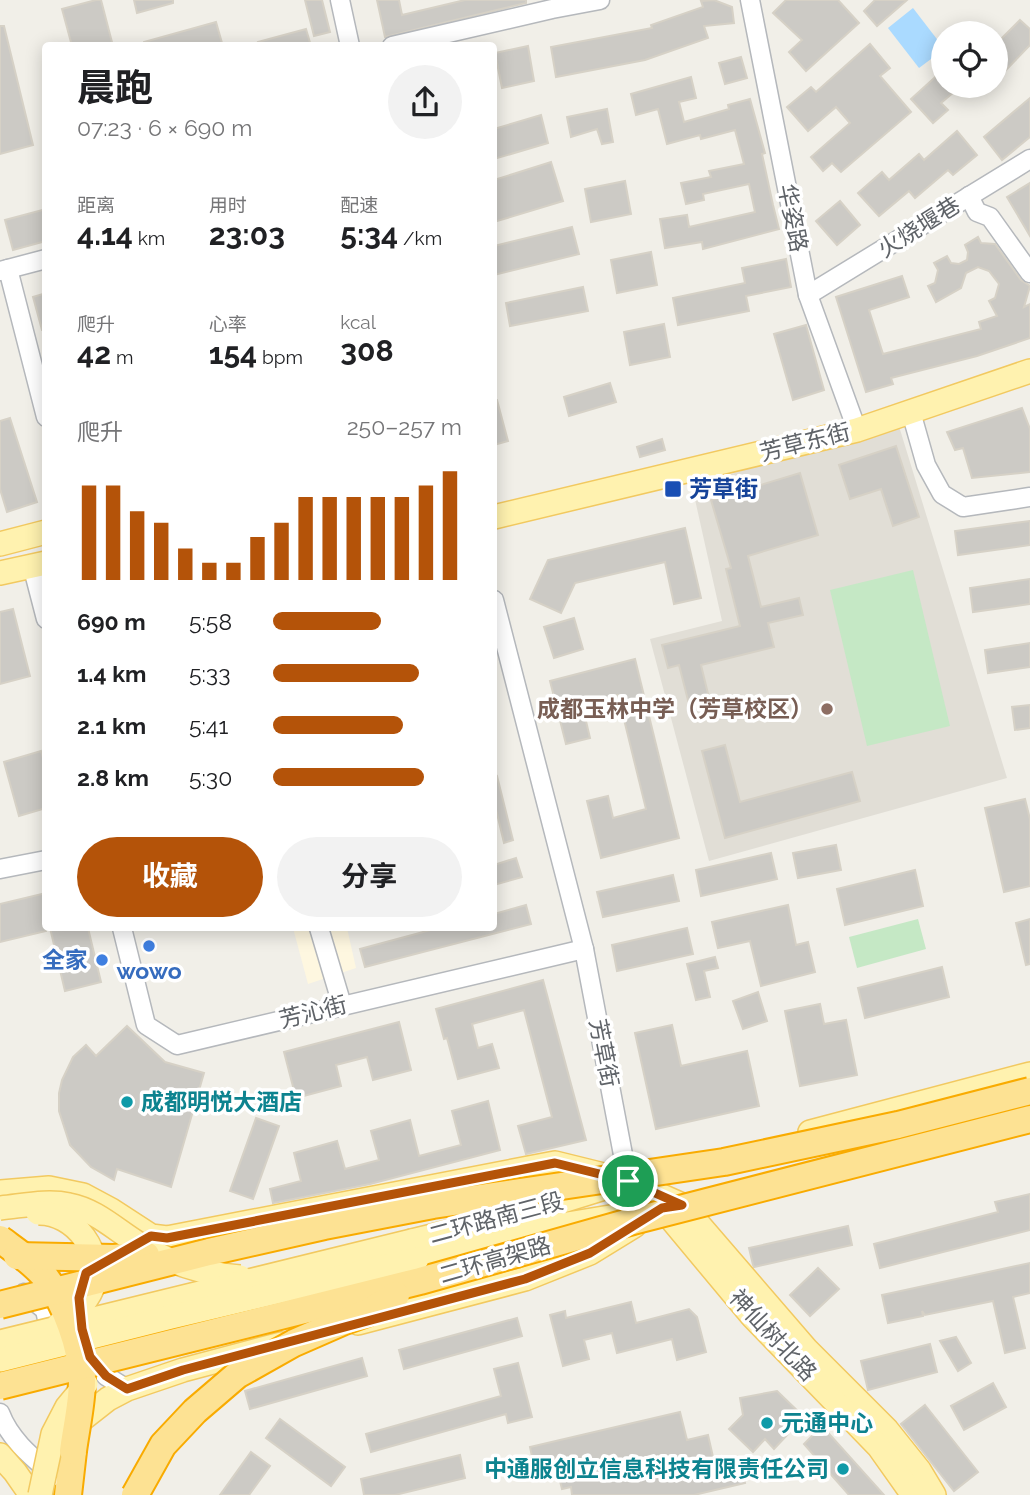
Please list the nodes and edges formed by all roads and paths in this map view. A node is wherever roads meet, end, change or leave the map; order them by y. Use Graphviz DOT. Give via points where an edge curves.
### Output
graph roads {
  1 [pos="340,0"];
  2 [pos="600,0"];
  3 [pos="750,0"];
  4 [pos="551,4"];
  5 [pos="350,42"];
  6 [pos="407,42"];
  7 [pos="1030,159"];
  8 [pos="969,196"];
  9 [pos="42,260"];
  10 [pos="4,270"];
  11 [pos="1030,273"];
  12 [pos="808,295"];
  13 [pos="1030,371"];
  14 [pos="42,403"];
  15 [pos="911,412"];
  16 [pos="857,430"];
  17 [pos="1030,497"];
  18 [pos="497,516"];
  19 [pos="42,535"];
  20 [pos="42,546"];
  21 [pos="2,558"];
  22 [pos="41,560"];
  23 [pos="497,612"];
  24 [pos="42,861"];
  25 [pos="0,869"];
  26 [pos="123,931"];
  27 [pos="319,931"];
  28 [pos="584,949"];
  29 [pos="342,1005"];
  30 [pos="1030,1074"];
  31 [pos="1030,1091"];
  32 [pos="1030,1118"];
  33 [pos="628,1181"];
  34 [pos="0,1192"];
  35 [pos="672,1207"];
  36 [pos="0,1208"];
  37 [pos="0,1218"];
  38 [pos="324,1226"];
  39 [pos="151,1236"];
  40 [pos="0,1239"];
  41 [pos="0,1255"];
  42 [pos="417,1260"];
  43 [pos="86,1273"];
  44 [pos="257,1278"];
  45 [pos="0,1294"];
  46 [pos="10,1297"];
  47 [pos="171,1317"];
  48 [pos="53,1329"];
  49 [pos="0,1342"];
  50 [pos="90,1357"];
  51 [pos="0,1360"];
  52 [pos="30,1372"];
  53 [pos="0,1380"];
  54 [pos="0,1386"];
  55 [pos="127,1389"];
  56 [pos="0,1413"];
  57 [pos="0,1455"];
  58 [pos="60,1489"];
  59 [pos="31,1495"];
  60 [pos="40,1495"];
  61 [pos="135,1495"];
  62 [pos="913,1495"];
  63 [pos="934,1495"];
  1 -- 5 [label="street"];
  2 -- 4 [label="street"];
  3 -- 12 [label="street, 华姿路"];
  4 -- 6 [label="street"];
  7 -- 8 [label="street, 火烧堰巷"];
  8 -- 11 [label="street" via="977,212 990,217"];
  8 -- 12 [label="street, 火烧堰巷"];
  9 -- 10 [label="street"];
  10 -- 14 [label="street"];
  12 -- 16 [label="street, 华姿路"];
  13 -- 15 [label="main road, 芳草东街"];
  15 -- 16 [label="main road, 芳草东街"];
  15 -- 17 [label="street" via="926,465 942,494 963,507"];
  16 -- 18 [label="main road, 芳草东街"];
  19 -- 21 [label="main road"];
  20 -- 21 [label="main road"];
  21 -- 22 [label="main road"];
  23 -- 28 [label="street, 芳草街"];
  24 -- 25 [label="street"];
  26 -- 29 [label="street, 芳沁街" via="146,1025 177,1045"];
  27 -- 29 [label="street"];
  28 -- 29 [label="street, 芳沁街"];
  28 -- 33 [label="street, 芳草街"];
  30 -- 33 [label="main road, 二环路南三段"];
  31 -- 38 [label="highway, bridge" via="723,1162"];
  32 -- 35 [label="main road, 二环路南三段"];
  32 -- 42 [label="highway, 二环高架路, bridge" via="633,1221"];
  33 -- 35 [label="main road, 神仙树北路"];
  33 -- 39 [label="main road" via="555,1163 167,1238"];
  33 -- 42 [label="main road, 二环路南三段" via="513,1216"];
  34 -- 39 [label="main road" via="49,1188 83,1195"];
  35 -- 42 [label="main road, 二环路南三段" via="525,1231"];
  35 -- 55 [label="main road" via="590,1253 525,1279"];
  35 -- 62 [label="main road, 神仙树北路" via="752,1316 879,1447"];
  35 -- 63 [label="main road" via="887,1430"];
  36 -- 44 [label="main road, bridge" via="71,1205 178,1264 218,1275"];
  37 -- 48 [label="main road, bridge" via="43,1213 60,1217 81,1232 90,1248 95,1268 92,1288 83,1304"];
  38 -- 41 [label="highway, bridge" via="305,1220 154,1255"];
  38 -- 46 [label="highway, bridge"];
  39 -- 43 [label="street"];
  40 -- 58 [label="highway, bridge" via="45,1277 61,1303 78,1353 82,1379"];
  42 -- 44 [label="main road, 二环路南三段, bridge"];
  42 -- 47 [label="main road, 二环路南三段, bridge"];
  42 -- 54 [label="highway, 二环高架路, bridge"];
  42 -- 61 [label="highway, bridge" via="367,1313 294,1343 237,1375 163,1445"];
  43 -- 46 [label="street"];
  43 -- 50 [label="street" via="79,1298"];
  44 -- 48 [label="main road, 二环路南三段, bridge"];
  45 -- 46 [label="street"];
  46 -- 52 [label="street" via="45,1310 51,1338 47,1356"];
  47 -- 51 [label="main road, 二环路南三段, bridge"];
  47 -- 60 [label="main road, bridge" via="147,1328 114,1353 67,1407 53,1434"];
  48 -- 49 [label="main road, 二环路南三段, bridge"];
  50 -- 52 [label="street"];
  50 -- 55 [label="street" via="106,1376"];
  52 -- 53 [label="street"];
  55 -- 58 [label="main road" via="71,1429 59,1460"];
  56 -- 58 [label="street" via="4,1425"];
  57 -- 59 [label="main road"];
}
